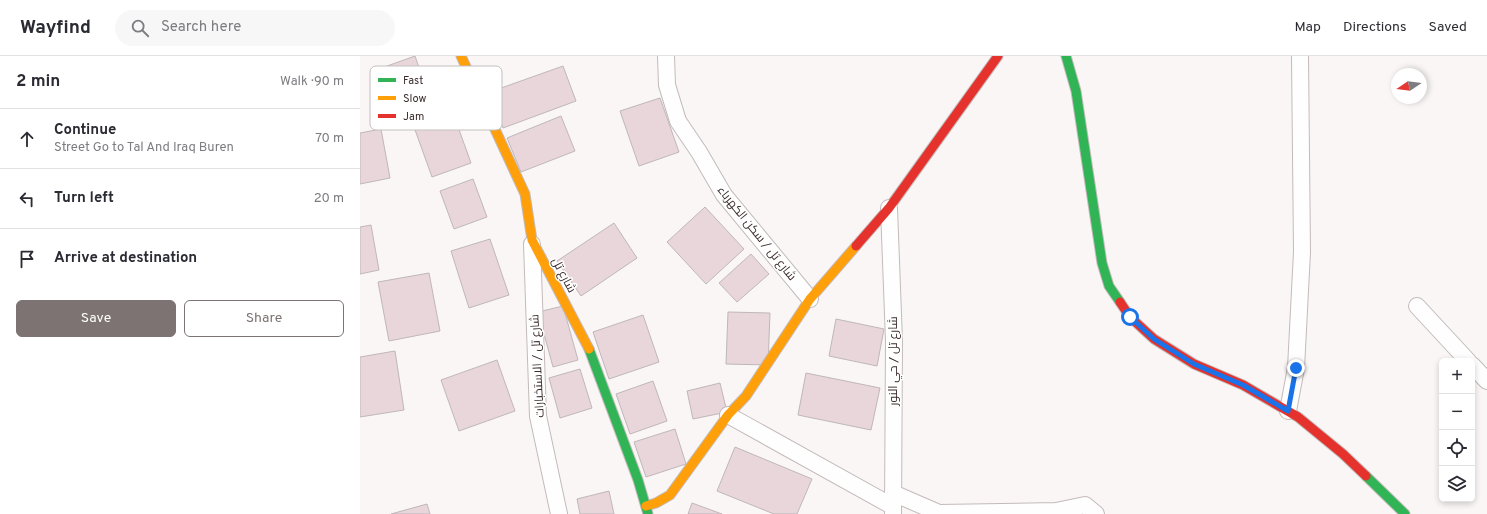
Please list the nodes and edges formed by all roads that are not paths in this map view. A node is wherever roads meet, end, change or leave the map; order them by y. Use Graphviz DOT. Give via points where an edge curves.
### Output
graph roads {
  1 [pos="461,56"];
  2 [pos="666,56"];
  3 [pos="998,56"];
  4 [pos="1066,56"];
  5 [pos="1300,56"];
  6 [pos="466,66"];
  7 [pos="495,130"];
  8 [pos="889,208"];
  9 [pos="532,240"];
  10 [pos="810,299"];
  11 [pos="1417,306"];
  12 [pos="1465,358"];
  13 [pos="1475,368"];
  14 [pos="1487,381"];
  15 [pos="1288,411"];
  16 [pos="728,415"];
  17 [pos="893,504"];
  18 [pos="647,510"];
  19 [pos="560,514"];
  20 [pos="1096,514"];
  21 [pos="1405,514"];
  1 -- 6 [label="street, شارع تل"];
  2 -- 10 [label="street, شارع تل / سكن الكهرباء" via="668,85 678,121 700,152 724,195"];
  3 -- 8 [label="street"];
  4 -- 15 [label="street" via="1076,91 1102,263 1109,286 1130,317 1154,339 1194,364 1243,385"];
  5 -- 15 [label="street" via="1302,252 1296,368"];
  7 -- 9 [label="street, شارع تل" via="525,194"];
  8 -- 10 [label="street"];
  8 -- 17 [label="street, شارع تل / حي النور" via="894,341"];
  9 -- 18 [label="street, شارع تل" via="588,347"];
  9 -- 19 [label="street, شارع تل / الاستخبارات" via="538,416"];
  10 -- 16 [label="street" via="746,396"];
  11 -- 12 [label="street"];
  13 -- 14 [label="street"];
  15 -- 21 [label="street" via="1343,454"];
  16 -- 17 [label="street"];
  16 -- 18 [label="street" via="670,495"];
  17 -- 20 [label="street" via="939,513 1056,511 1085,505"];
}
